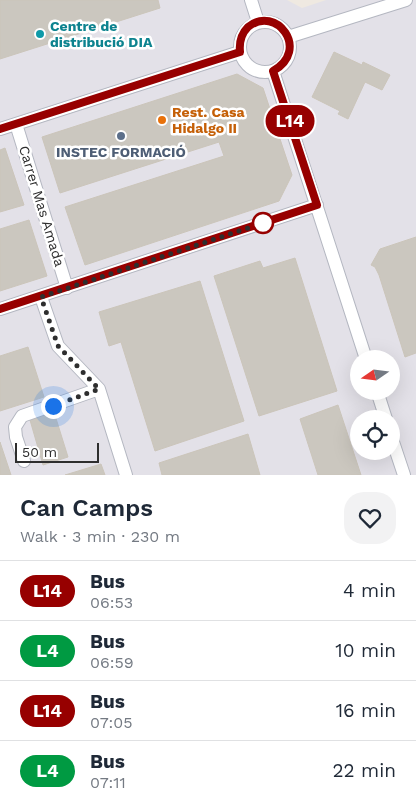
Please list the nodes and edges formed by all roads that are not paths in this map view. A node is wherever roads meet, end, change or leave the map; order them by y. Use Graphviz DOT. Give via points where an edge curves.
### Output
graph roads {
  1 [pos="251,0"];
  2 [pos="406,0"];
  3 [pos="258,22"];
  4 [pos="288,37"];
  5 [pos="240,52"];
  6 [pos="273,71"];
  7 [pos="16,124"];
  8 [pos="0,129"];
  9 [pos="317,205"];
  10 [pos="67,288"];
  11 [pos="41,297"];
  12 [pos="0,310"];
  13 [pos="363,350"];
  14 [pos="99,389"];
  15 [pos="399,460"];
  16 [pos="24,461"];
  17 [pos="126,475"];
  18 [pos="404,475"];
  1 -- 3 [label="street"];
  2 -- 4 [label="street"];
  3 -- 4 [label="street" via="272,22"];
  3 -- 5 [label="street" via="241,37"];
  4 -- 6 [label="street" via="290,45 286,61"];
  5 -- 6 [label="street" via="249,66 265,72"];
  5 -- 7 [label="street"];
  6 -- 9 [label="street"];
  7 -- 8 [label="street"];
  7 -- 10 [label="street, Carrer Mas Amada"];
  9 -- 10 [label="street"];
  9 -- 13 [label="street"];
  10 -- 11 [label="street"];
  11 -- 12 [label="street"];
  11 -- 14 [label="street" via="58,346"];
  14 -- 16 [label="street" via="22,416 15,427"];
  14 -- 17 [label="street"];
  15 -- 18 [label="street"];
}
